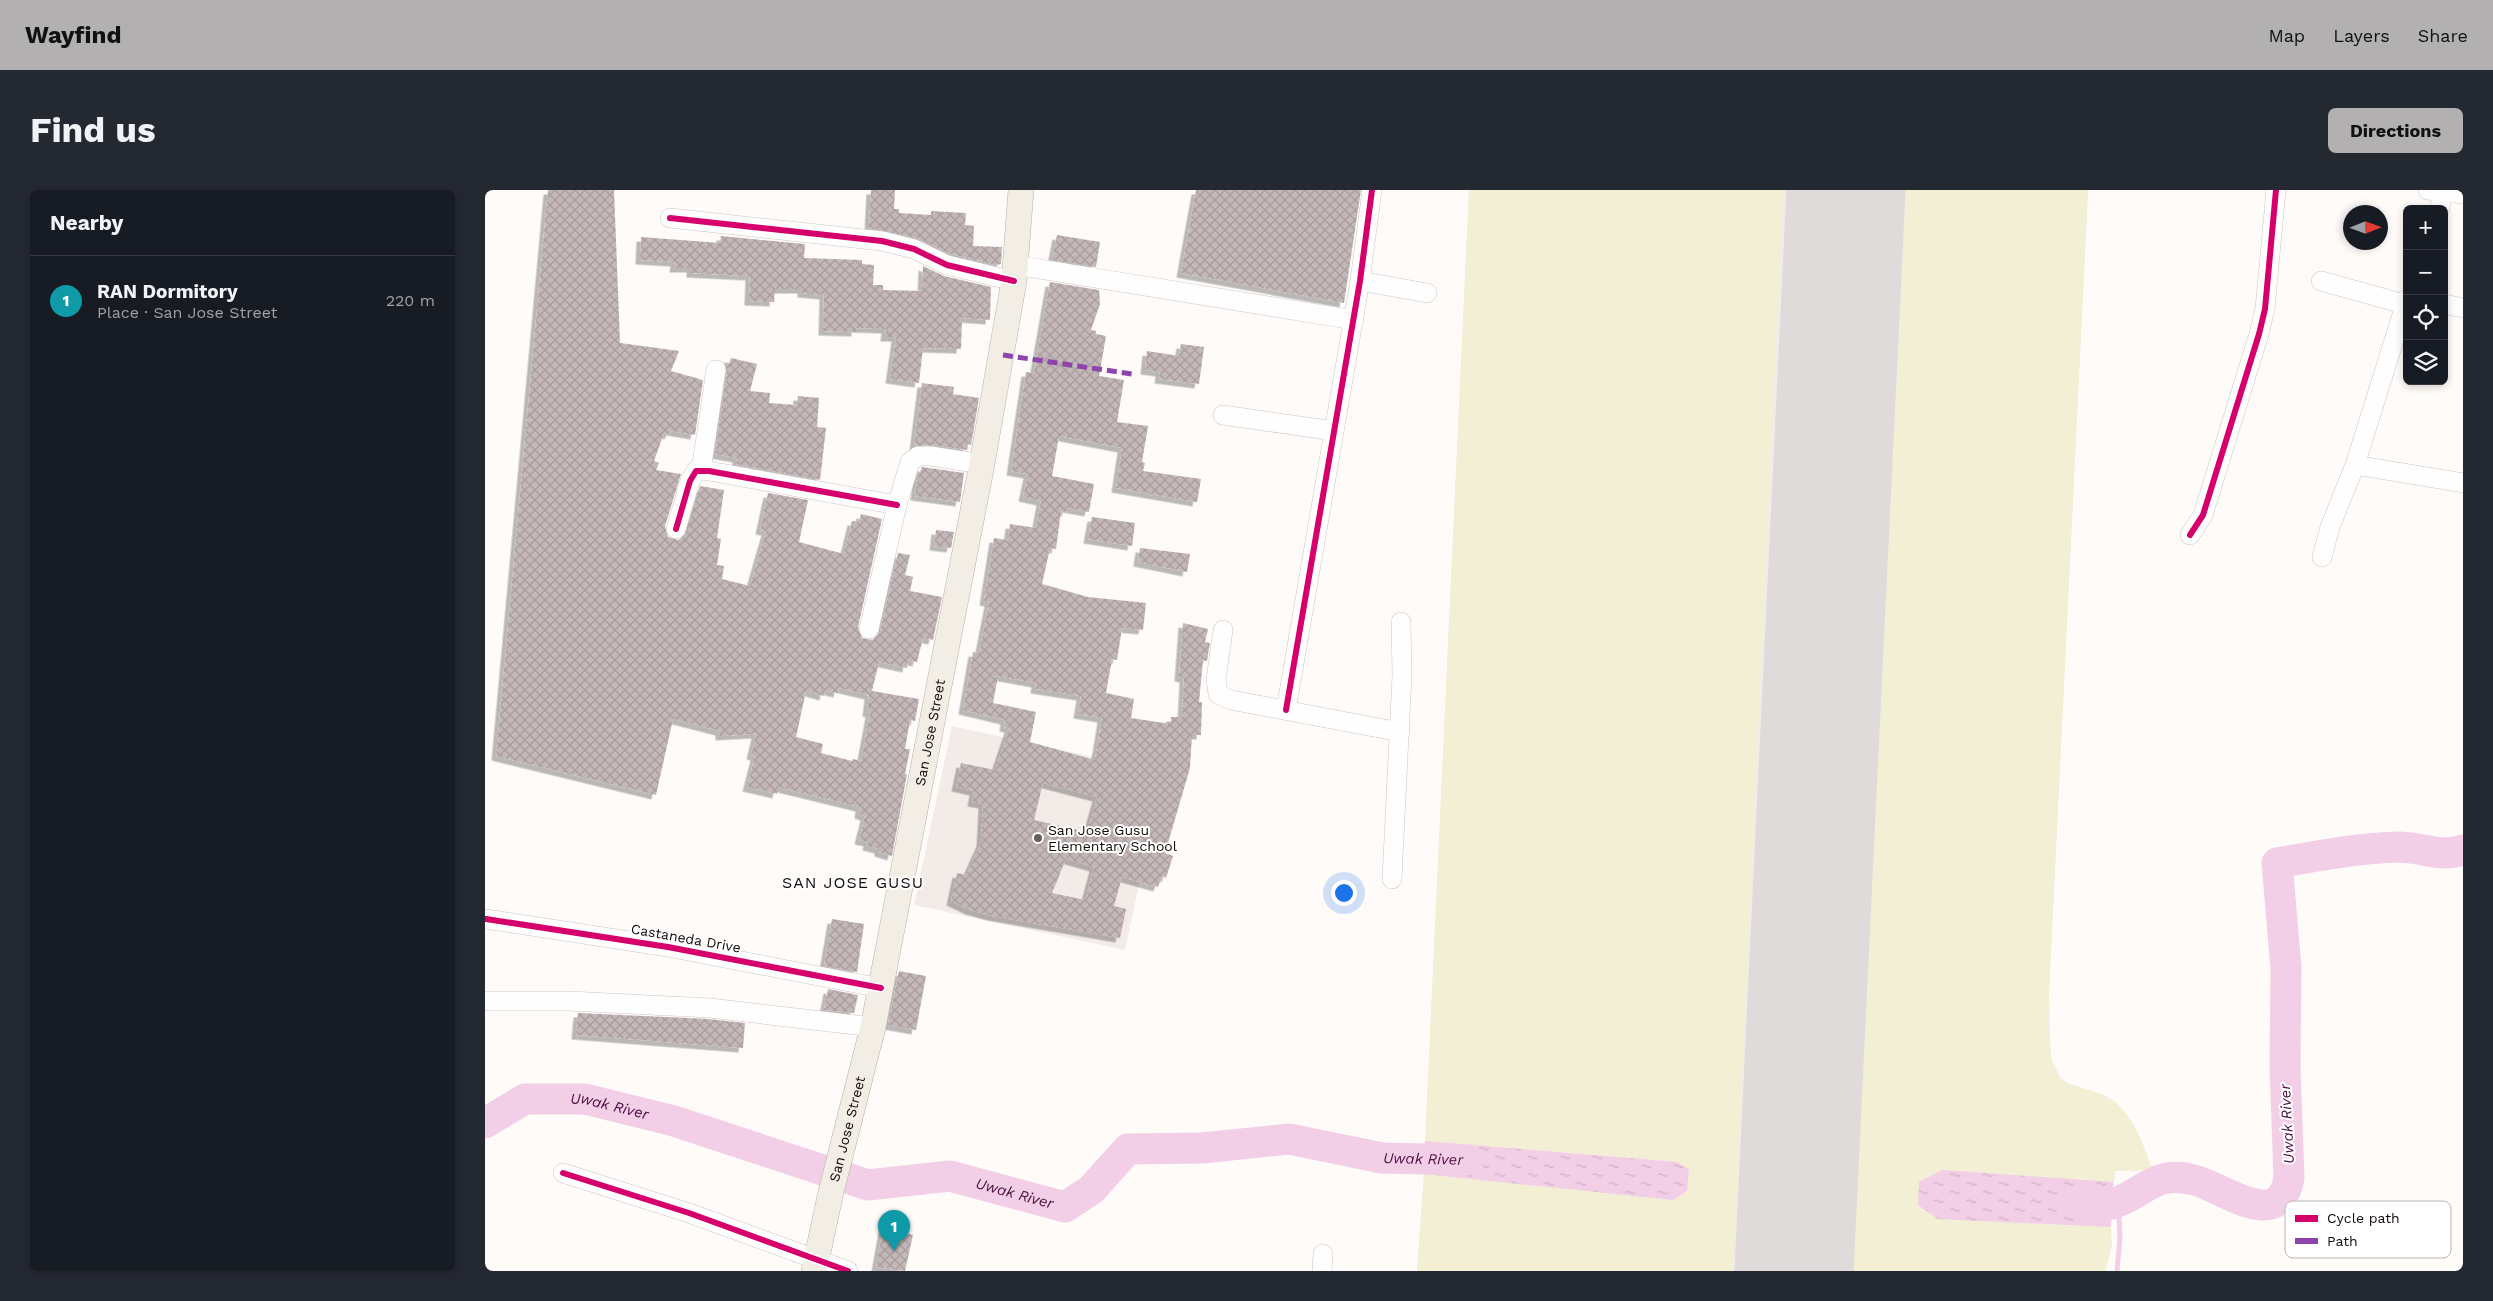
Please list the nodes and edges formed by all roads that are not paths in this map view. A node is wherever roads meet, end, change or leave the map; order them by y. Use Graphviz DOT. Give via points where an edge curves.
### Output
graph roads {
  1 [pos="1021,190"];
  2 [pos="1372,190"];
  3 [pos="2277,190"];
  4 [pos="2463,194"];
  5 [pos="2438,195"];
  6 [pos="670,218"];
  7 [pos="1015,273"];
  8 [pos="1360,281"];
  9 [pos="2321,281"];
  10 [pos="1427,293"];
  11 [pos="2403,301"];
  12 [pos="2448,305"];
  13 [pos="2403,308"];
  14 [pos="2463,308"];
  15 [pos="1353,320"];
  16 [pos="717,370"];
  17 [pos="1223,414"];
  18 [pos="1335,431"];
  19 [pos="982,464"];
  20 [pos="2355,465"];
  21 [pos="701,471"];
  22 [pos="2463,483"];
  23 [pos="897,505"];
  24 [pos="676,529"];
  25 [pos="2190,535"];
  26 [pos="2322,557"];
  27 [pos="1401,622"];
  28 [pos="869,629"];
  29 [pos="1223,630"];
  30 [pos="1286,710"];
  31 [pos="1399,732"];
  32 [pos="1392,880"];
  33 [pos="486,919"];
  34 [pos="881,988"];
  35 [pos="485,1001"];
  36 [pos="873,1027"];
  37 [pos="563,1173"];
  38 [pos="815,1266"];
  39 [pos="848,1271"];
  1 -- 7 [label="main road, San Jose Street"];
  2 -- 8 [label="street"];
  3 -- 25 [label="street" via="2265,309 2259,334 2203,515"];
  4 -- 5 [label="street"];
  6 -- 7 [label="street" via="883,241 914,249 947,265"];
  7 -- 15 [label="street"];
  7 -- 19 [label="main road, San Jose Street"];
  8 -- 10 [label="street"];
  8 -- 15 [label="street"];
  9 -- 11 [label="street"];
  12 -- 14 [label="street"];
  13 -- 20 [label="street"];
  15 -- 18 [label="street"];
  16 -- 21 [label="street"];
  17 -- 18 [label="street"];
  18 -- 30 [label="street"];
  19 -- 23 [label="street" via="918,456 910,462"];
  19 -- 34 [label="main road, San Jose Street"];
  20 -- 22 [label="street"];
  20 -- 26 [label="street" via="2330,527"];
  21 -- 23 [label="street"];
  21 -- 24 [label="street" via="693,474"];
  23 -- 28 [label="street"];
  27 -- 31 [label="street"];
  29 -- 30 [label="street" via="1216,679 1218,694 1231,700"];
  30 -- 31 [label="street"];
  31 -- 32 [label="street"];
  33 -- 34 [label="street, Castaneda Drive" via="668,948"];
  34 -- 36 [label="main road, San Jose Street"];
  35 -- 36 [label="street" via="569,1001 710,1008"];
  36 -- 38 [label="main road, San Jose Street"];
  37 -- 38 [label="street" via="689,1213"];
  38 -- 39 [label="street"];
}
